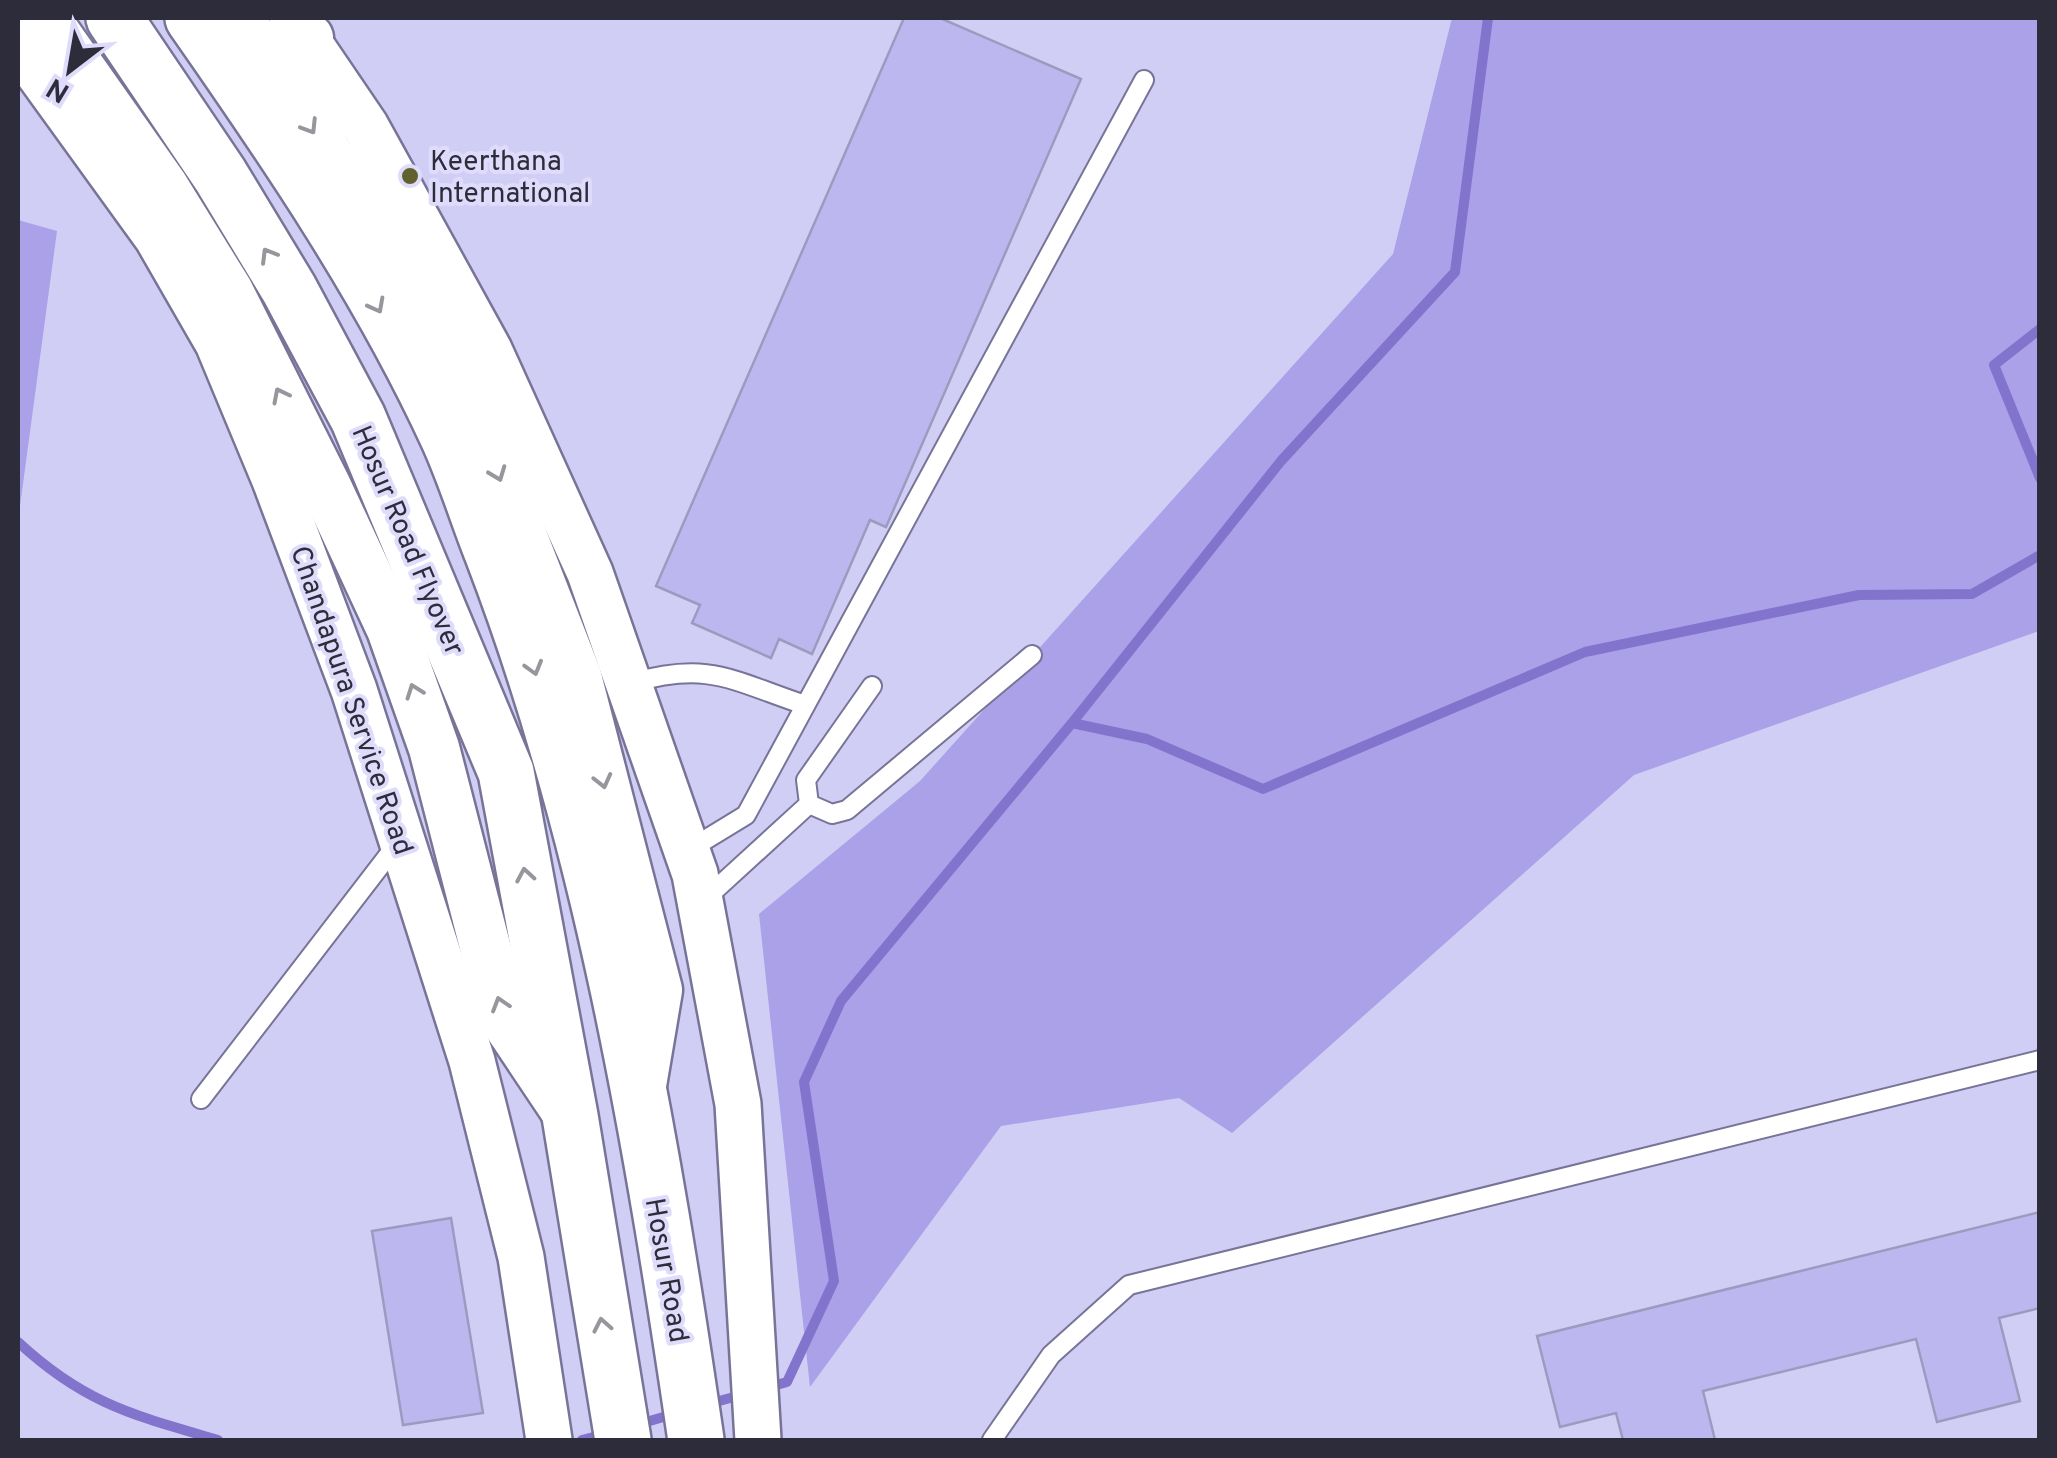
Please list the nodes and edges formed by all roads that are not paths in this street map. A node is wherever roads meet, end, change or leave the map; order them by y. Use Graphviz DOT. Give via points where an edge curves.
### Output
graph roads {
  1 [pos="44,18"];
  2 [pos="114,18"];
  3 [pos="193,18"];
  4 [pos="236,18"];
  5 [pos="291,40"];
  6 [pos="18,45"];
  7 [pos="1144,80"];
  8 [pos="1032,655"];
  9 [pos="632,684"];
  10 [pos="872,686"];
  11 [pos="802,704"];
  12 [pos="808,804"];
  13 [pos="400,840"];
  14 [pos="686,851"];
  15 [pos="700,904"];
  16 [pos="2040,1060"];
  17 [pos="201,1099"];
  18 [pos="639,1099"];
  19 [pos="570,1116"];
  20 [pos="693,1421"];
  21 [pos="546,1428"];
  22 [pos="622,1431"];
  23 [pos="757,1432"];
  24 [pos="992,1440"];
  19 -- 1 [label="main road, one-way" via="503,1016 434,748 392,629 326,487 228,292"];
  19 -- 2 [label="highway, Hosur Road Flyover, one-way" via="506,772 358,418 220,175"];
  3 -- 18 [label="highway, one-way" via="349,253 448,437 525,639 604,920"];
  4 -- 5 [label="main road"];
  5 -- 9 [label="street" via="366,126 489,350 590,573"];
  5 -- 18 [label="main road, one-way" via="492,460 576,676 657,990"];
  6 -- 13 [label="street, Chandapura Service Road" via="157,237 218,343 354,690"];
  7 -- 11 [label="lane"];
  8 -- 12 [label="lane" via="847,810 832,814"];
  9 -- 11 [label="lane" via="676,670 703,671"];
  9 -- 14 [label="street"];
  10 -- 12 [label="lane" via="806,780"];
  11 -- 14 [label="lane" via="746,815"];
  12 -- 15 [label="lane"];
  13 -- 17 [label="lane"];
  13 -- 21 [label="street, Chandapura Service Road" via="428,910 522,1257"];
  14 -- 15 [label="street"];
  15 -- 23 [label="street" via="738,1104"];
  16 -- 24 [label="lane" via="1128,1284 1051,1355"];
  18 -- 20 [label="highway, Hosur Road"];
  22 -- 19 [label="highway, one-way"];
}
